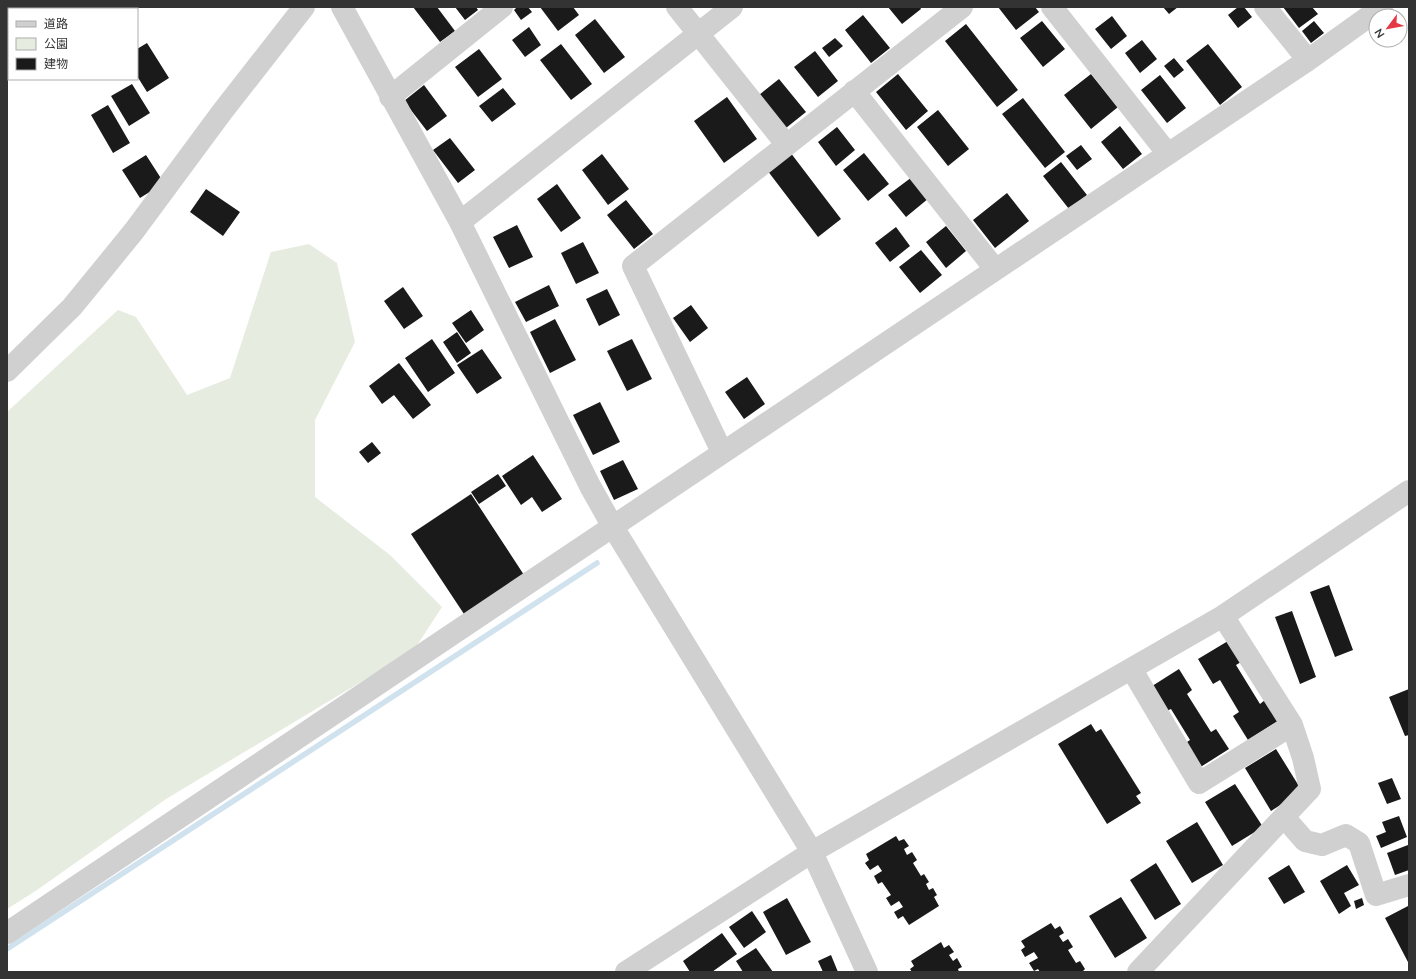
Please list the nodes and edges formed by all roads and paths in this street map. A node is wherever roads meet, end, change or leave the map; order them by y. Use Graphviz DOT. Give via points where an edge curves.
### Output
graph roads {
  1 [pos="304,7"];
  2 [pos="342,7"];
  3 [pos="678,7"];
  4 [pos="732,7"];
  5 [pos="962,7"];
  6 [pos="1052,7"];
  7 [pos="1265,7"];
  8 [pos="1382,7"];
  9 [pos="500,8"];
  10 [pos="698,33"];
  11 [pos="1308,60"];
  12 [pos="854,91"];
  13 [pos="390,97"];
  14 [pos="786,144"];
  15 [pos="1168,154"];
  16 [pos="460,222"];
  17 [pos="996,269"];
  18 [pos="7,371"];
  19 [pos="722,452"];
  20 [pos="1409,491"];
  21 [pos="613,527"];
  22 [pos="1223,616"];
  23 [pos="1132,670"];
  24 [pos="1292,725"];
  25 [pos="1284,818"];
  26 [pos="812,852"];
  27 [pos="1409,885"];
  28 [pos="7,933"];
  29 [pos="627,972"];
  30 [pos="867,972"];
  31 [pos="1138,972"];
  1 -- 18 [label="street" via="99,274 72,307"];
  2 -- 13 [label="street"];
  3 -- 10 [label="street"];
  4 -- 10 [label="street"];
  5 -- 12 [label="street"];
  6 -- 15 [label="street"];
  7 -- 11 [label="street"];
  8 -- 11 [label="street"];
  9 -- 13 [label="street"];
  10 -- 14 [label="street"];
  10 -- 16 [label="street"];
  11 -- 15 [label="street"];
  12 -- 14 [label="street"];
  12 -- 17 [label="street"];
  13 -- 16 [label="street"];
  14 -- 19 [label="street" via="633,266"];
  15 -- 17 [label="street"];
  16 -- 21 [label="street"];
  17 -- 19 [label="street"];
  19 -- 21 [label="street"];
  20 -- 22 [label="street"];
  21 -- 26 [label="street"];
  21 -- 28 [label="street"];
  22 -- 23 [label="street"];
  22 -- 24 [label="street"];
  23 -- 24 [label="street" via="1199,783"];
  23 -- 26 [label="street"];
  24 -- 25 [label="street" via="1310,789"];
  25 -- 27 [label="street" via="1306,841 1322,845 1346,835 1359,843 1376,896"];
  25 -- 31 [label="street"];
  26 -- 29 [label="street"];
  26 -- 30 [label="street"];
}
